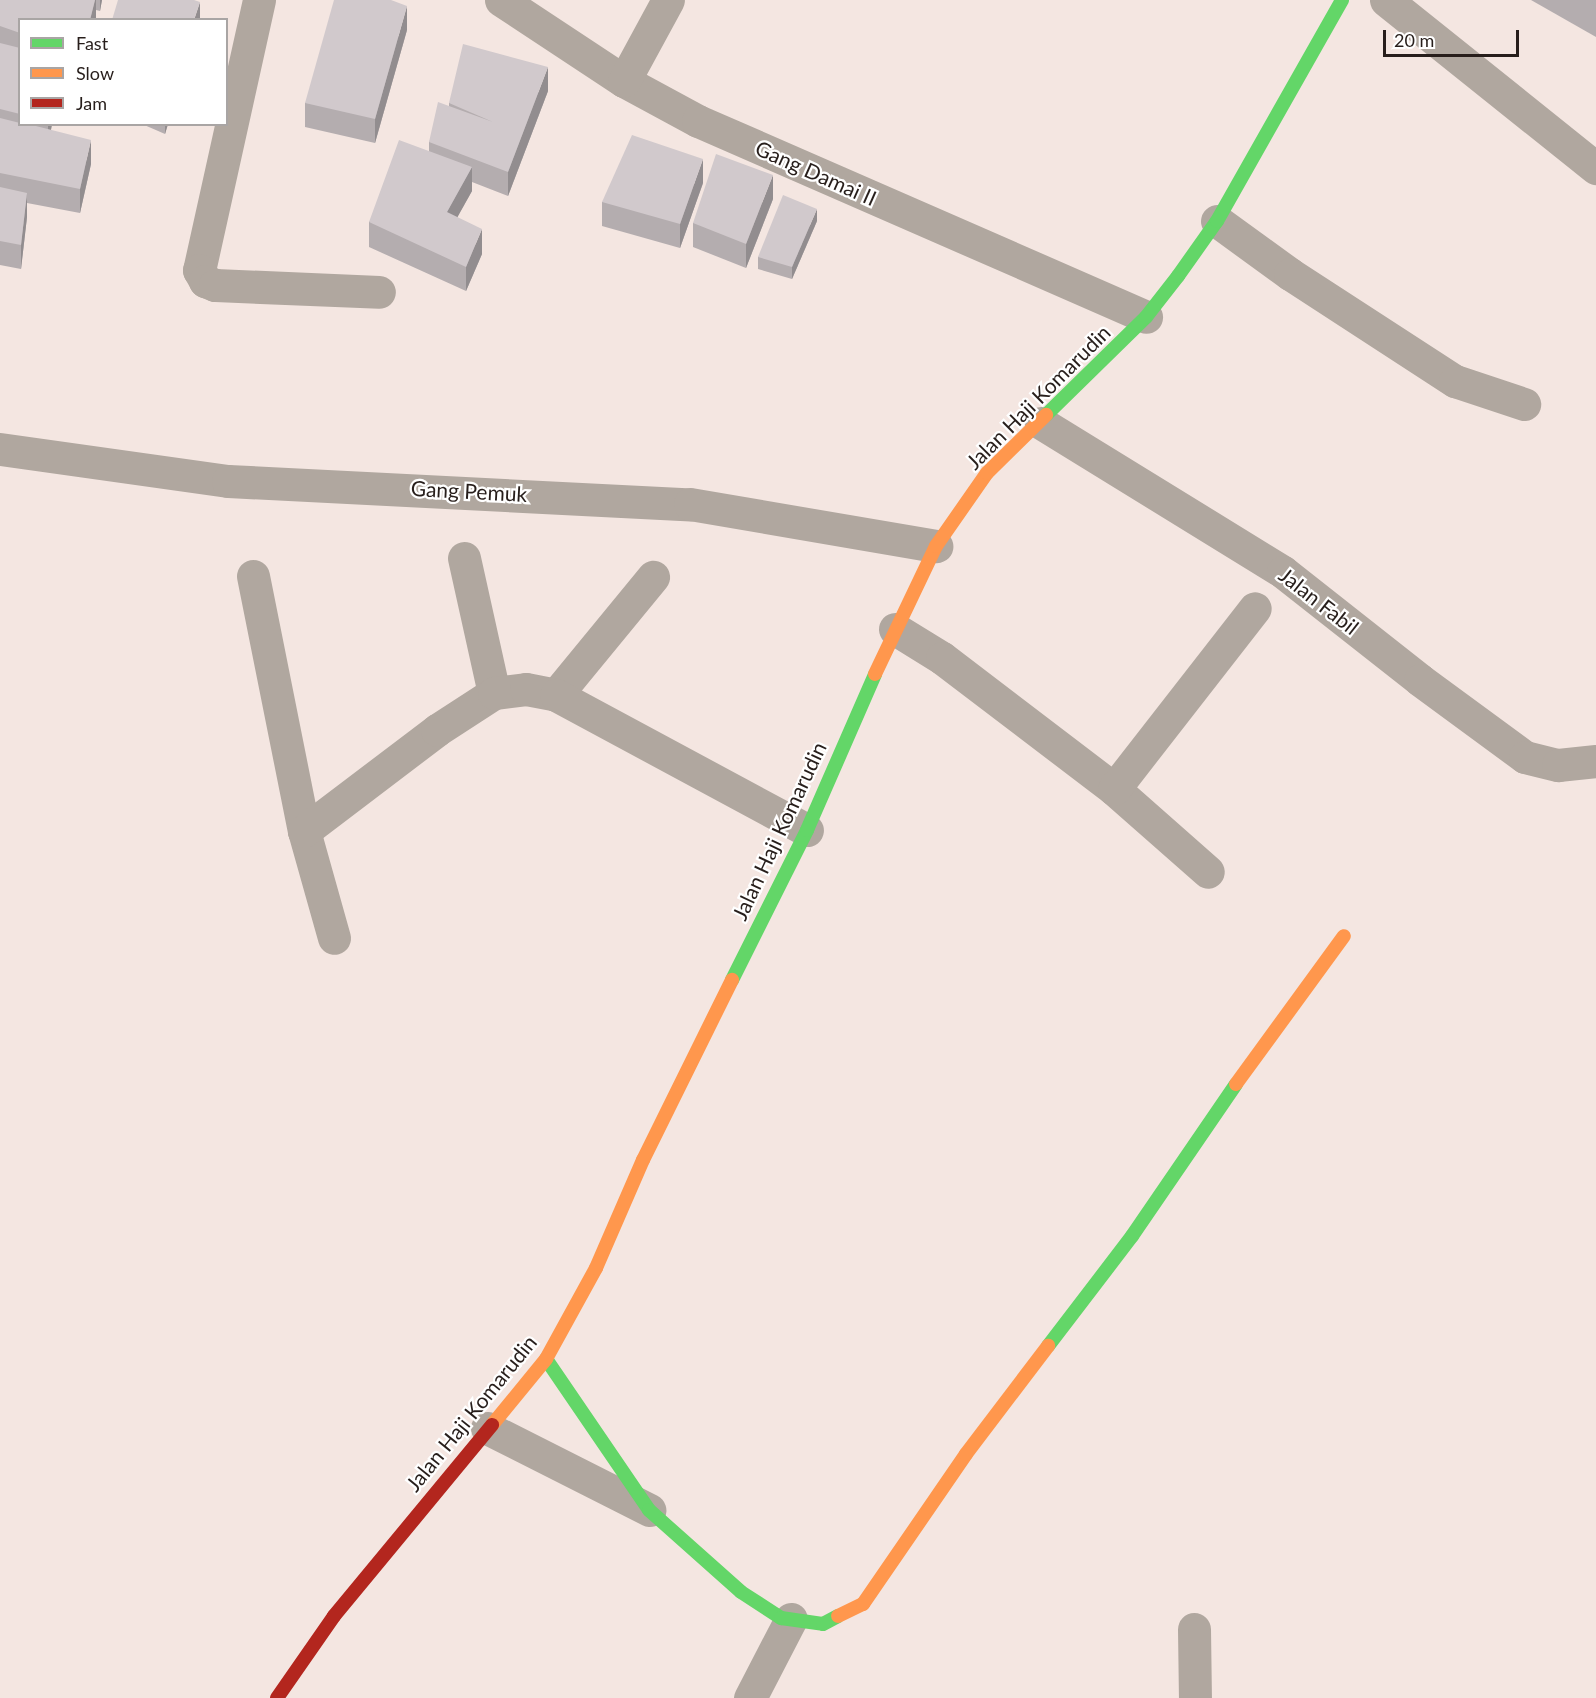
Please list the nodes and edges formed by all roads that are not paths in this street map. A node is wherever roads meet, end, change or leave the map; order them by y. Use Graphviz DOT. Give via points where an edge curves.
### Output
graph roads {
  1 [pos="259,0"];
  2 [pos="501,0"];
  3 [pos="668,0"];
  4 [pos="1342,0"];
  5 [pos="1386,0"];
  6 [pos="624,81"];
  7 [pos="1596,168"];
  8 [pos="1217,221"];
  9 [pos="379,292"];
  10 [pos="1146,317"];
  11 [pos="1524,405"];
  12 [pos="1041,423"];
  13 [pos="0,449"];
  14 [pos="936,546"];
  15 [pos="464,558"];
  16 [pos="253,576"];
  17 [pos="653,577"];
  18 [pos="1255,608"];
  19 [pos="895,629"];
  20 [pos="494,693"];
  21 [pos="556,696"];
  22 [pos="1596,760"];
  23 [pos="1114,789"];
  24 [pos="807,830"];
  25 [pos="304,831"];
  26 [pos="1208,872"];
  27 [pos="1344,936"];
  28 [pos="334,938"];
  29 [pos="546,1359"];
  30 [pos="487,1428"];
  31 [pos="649,1510"];
  32 [pos="791,1619"];
  33 [pos="1194,1629"];
  34 [pos="277,1698"];
  35 [pos="750,1698"];
  36 [pos="1195,1698"];
  1 -- 9 [label="street" via="199,270 205,281 215,285"];
  2 -- 6 [label="street, Gang Damai II"];
  3 -- 6 [label="street"];
  4 -- 8 [label="street, Jalan Haji Komarudin"];
  5 -- 7 [label="street"];
  6 -- 10 [label="street, Gang Damai II" via="698,121"];
  8 -- 10 [label="street, Jalan Haji Komarudin"];
  8 -- 11 [label="street" via="1308,286 1455,381"];
  10 -- 12 [label="street, Jalan Haji Komarudin"];
  12 -- 14 [label="street, Jalan Haji Komarudin" via="987,473"];
  12 -- 22 [label="street, Jalan Fabil" via="1283,572 1525,757 1558,765"];
  13 -- 14 [label="street, Gang Pemuk" via="228,481 690,504"];
  14 -- 19 [label="street, Jalan Haji Komarudin"];
  15 -- 20 [label="street"];
  16 -- 25 [label="street"];
  17 -- 21 [label="street"];
  18 -- 23 [label="street"];
  19 -- 23 [label="street" via="942,658"];
  19 -- 24 [label="street, Jalan Haji Komarudin"];
  20 -- 21 [label="street" via="526,689"];
  20 -- 25 [label="street" via="437,730"];
  21 -- 24 [label="street"];
  23 -- 26 [label="street"];
  24 -- 29 [label="street, Jalan Haji Komarudin" via="643,1160 596,1268"];
  25 -- 28 [label="street"];
  27 -- 32 [label="street" via="1274,1028 1132,1236 966,1454 863,1604 822,1624"];
  29 -- 30 [label="street, Jalan Haji Komarudin"];
  29 -- 31 [label="street"];
  30 -- 31 [label="street"];
  30 -- 34 [label="street, Jalan Haji Komarudin" via="334,1616"];
  31 -- 32 [label="street" via="741,1592 781,1618"];
  32 -- 35 [label="street"];
  33 -- 36 [label="street"];
}
